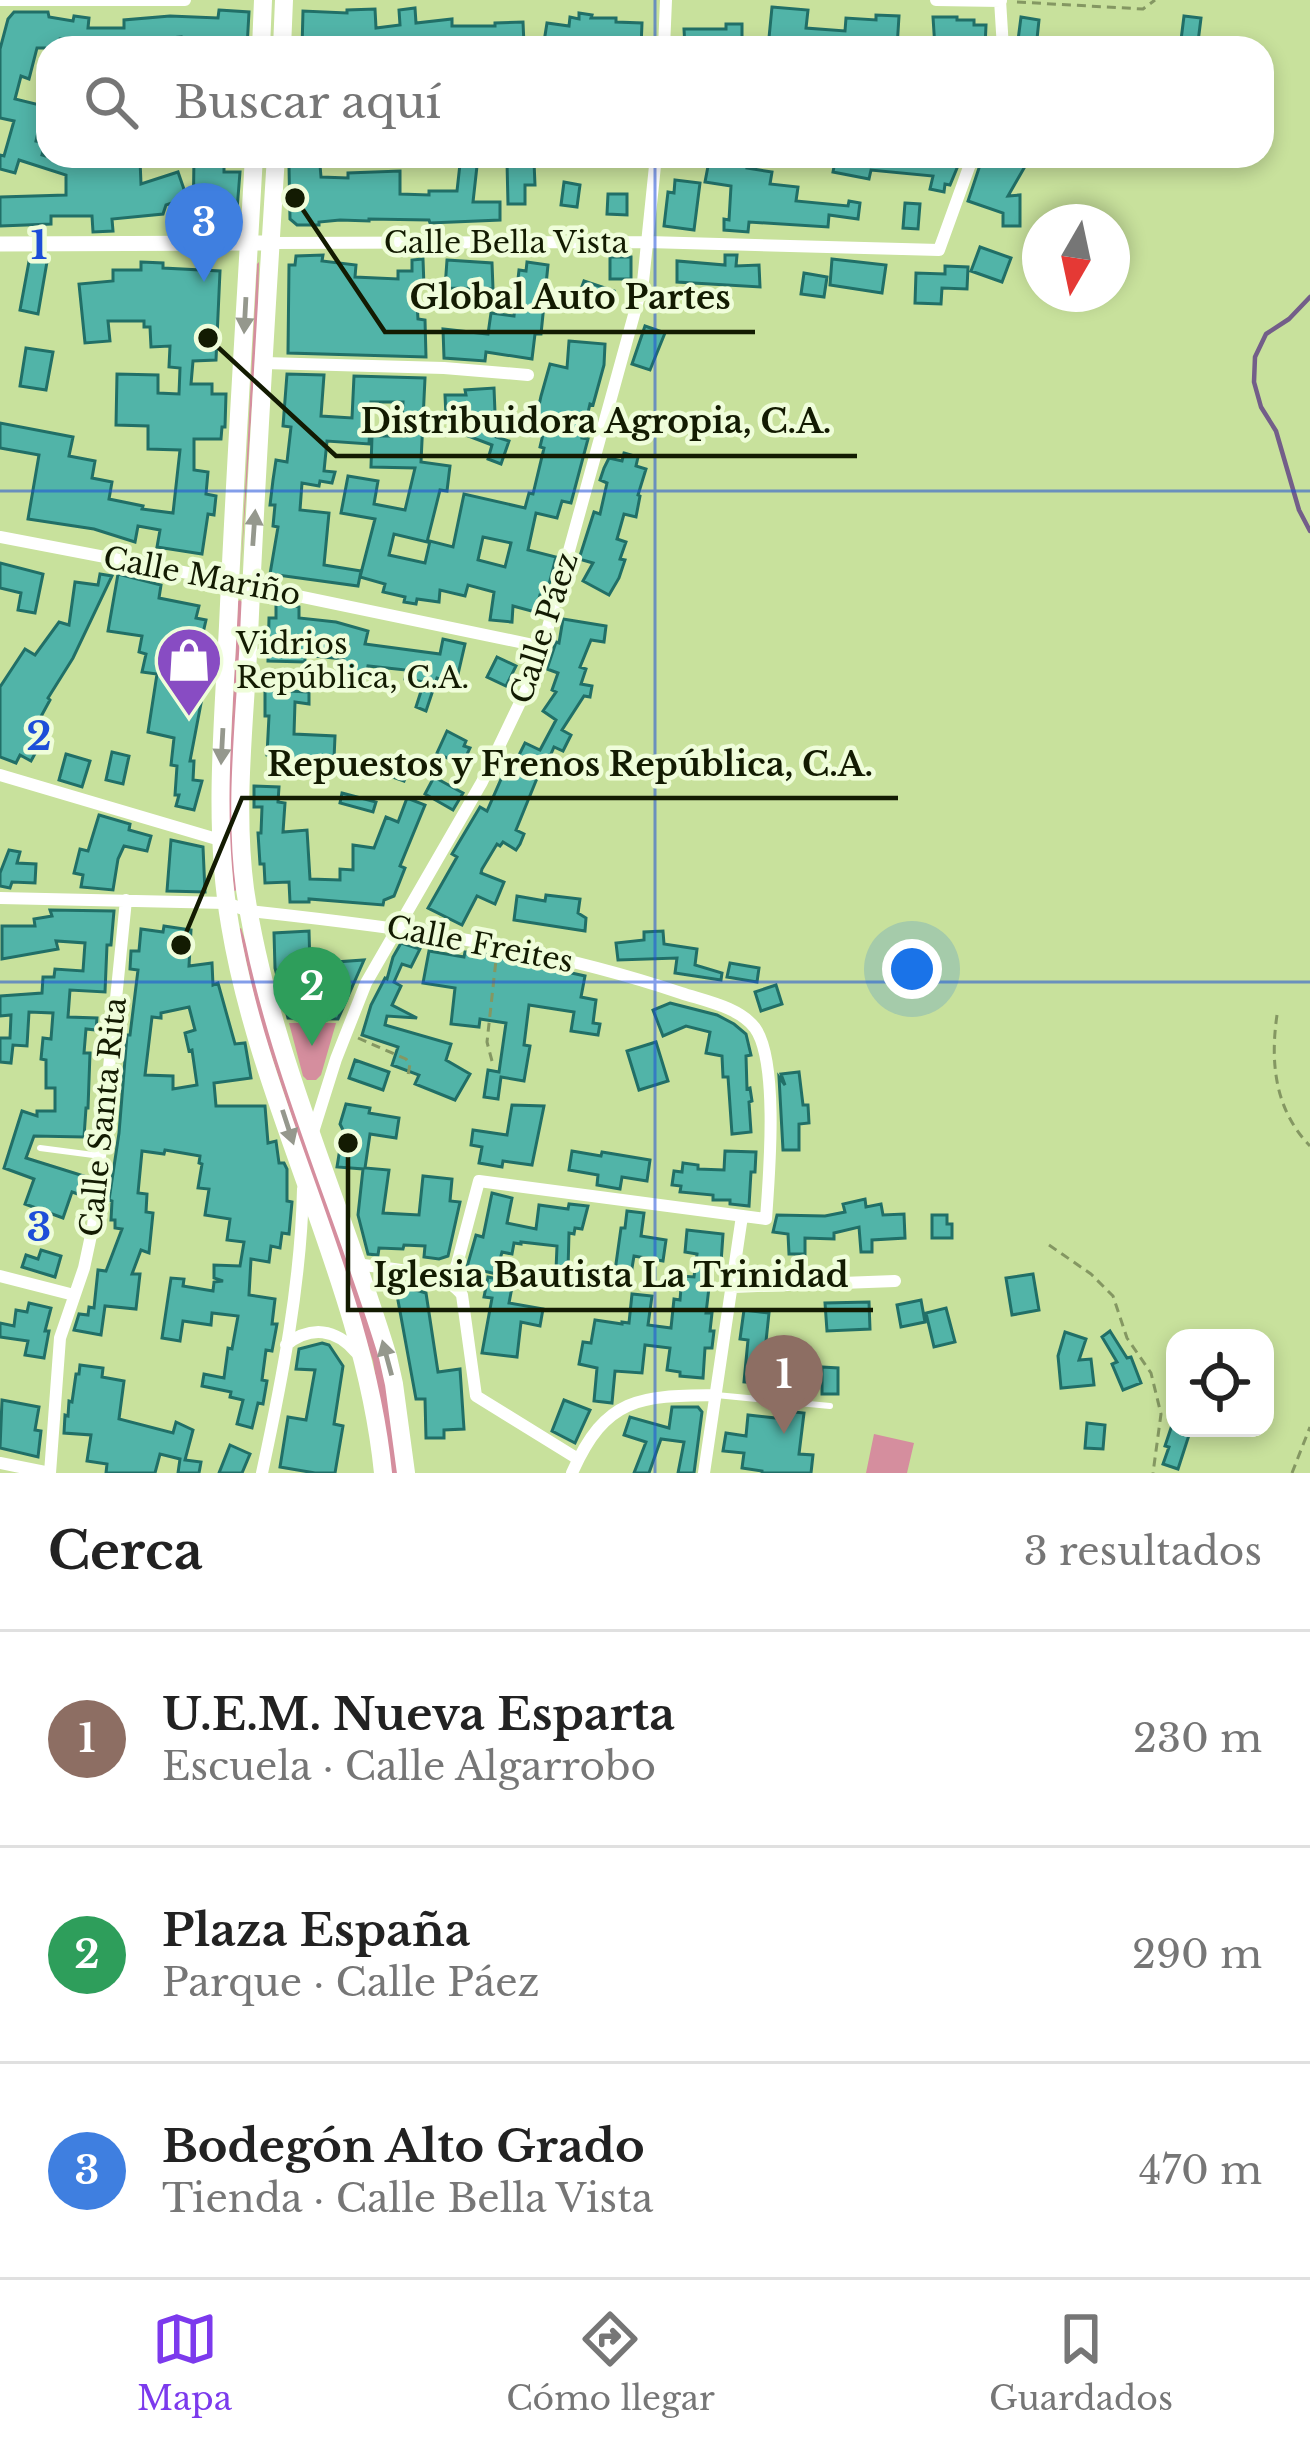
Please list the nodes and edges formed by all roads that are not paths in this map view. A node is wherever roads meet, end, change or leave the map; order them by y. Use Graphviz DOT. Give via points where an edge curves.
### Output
graph roads {
  1 [pos="185,0"];
  2 [pos="263,0"];
  3 [pos="284,0"];
  4 [pos="666,0"];
  5 [pos="936,0"];
  6 [pos="1000,0"];
  7 [pos="0,1"];
  8 [pos="262,36"];
  9 [pos="282,36"];
  10 [pos="664,36"];
  11 [pos="1002,36"];
  12 [pos="253,168"];
  13 [pos="275,168"];
  14 [pos="655,168"];
  15 [pos="969,168"];
  16 [pos="648,242"];
  17 [pos="249,243"];
  18 [pos="270,243"];
  19 [pos="0,244"];
  20 [pos="264,362"];
  21 [pos="528,374"];
  22 [pos="0,537"];
  23 [pos="230,581"];
  24 [pos="251,585"];
  25 [pos="544,647"];
  26 [pos="0,775"];
  27 [pos="220,840"];
  28 [pos="0,898"];
  29 [pos="126,900"];
  30 [pos="226,903"];
  31 [pos="249,911"];
  32 [pos="397,927"];
  33 [pos="313,1134"];
  34 [pos="40,1148"];
  35 [pos="100,1156"];
  36 [pos="304,1175"];
  37 [pos="742,1216"];
  38 [pos="358,1264"];
  39 [pos="0,1276"];
  40 [pos="895,1281"];
  41 [pos="450,1282"];
  42 [pos="732,1287"];
  43 [pos="74,1295"];
  44 [pos="285,1346"];
  45 [pos="365,1363"];
  46 [pos="716,1396"];
  47 [pos="830,1406"];
  48 [pos="0,1463"];
  49 [pos="575,1466"];
  50 [pos="50,1473"];
  51 [pos="262,1473"];
  52 [pos="383,1473"];
  53 [pos="406,1473"];
  54 [pos="593,1473"];
  55 [pos="704,1473"];
  1 -- 7 [label="street"];
  2 -- 8 [label="main road"];
  3 -- 9 [label="main road"];
  4 -- 10 [label="street"];
  5 -- 6 [label="street"];
  6 -- 11 [label="street"];
  12 -- 17 [label="main road"];
  13 -- 18 [label="main road"];
  14 -- 16 [label="street, Calle Páez"];
  15 -- 16 [label="street, Calle Bella Vista" via="939,250"];
  16 -- 18 [label="street, Calle Bella Vista"];
  16 -- 25 [label="street, Calle Páez"];
  17 -- 18 [label="street, Calle Bella Vista"];
  17 -- 19 [label="street, Calle Bella Vista"];
  17 -- 23 [label="main road, one-way"];
  18 -- 20 [label="main road"];
  20 -- 21 [label="street"];
  24 -- 20 [label="main road, one-way"];
  22 -- 23 [label="street, Calle Mariño"];
  23 -- 24 [label="street, Calle Mariño"];
  23 -- 27 [label="main road, one-way"];
  24 -- 25 [label="street, Calle Mariño"];
  24 -- 31 [label="main road" via="240,817"];
  25 -- 32 [label="street, Calle Páez" via="482,782"];
  26 -- 27 [label="street"];
  27 -- 30 [label="main road"];
  28 -- 29 [label="street, Calle Freites"];
  29 -- 30 [label="street, Calle Freites"];
  29 -- 35 [label="street, Calle Santa Rita"];
  30 -- 31 [label="street, Calle Freites"];
  30 -- 36 [label="main road, one-way" via="252,1020"];
  31 -- 32 [label="street, Calle Freites"];
  31 -- 33 [label="main road"];
  32 -- 33 [label="street, Calle Páez" via="345,1034"];
  32 -- 37 [label="street, Calle Freites" via="610,970 752,1024 770,1103 766,1219"];
  33 -- 38 [label="main road"];
  34 -- 35 [label="lane"];
  35 -- 43 [label="street, Calle Santa Rita"];
  36 -- 44 [label="street"];
  36 -- 45 [label="main road"];
  37 -- 41 [label="street" via="479,1180"];
  37 -- 42 [label="street"];
  38 -- 41 [label="street"];
  53 -- 38 [label="main road, one-way" via="394,1384"];
  39 -- 43 [label="street"];
  40 -- 42 [label="street"];
  41 -- 49 [label="street" via="462,1295 476,1396"];
  42 -- 46 [label="street"];
  43 -- 50 [label="street, Calle Santa Rita" via="57,1356"];
  44 -- 45 [label="street" via="306,1332 326,1332"];
  44 -- 51 [label="street"];
  45 -- 52 [label="main road"];
  46 -- 47 [label="lane"];
  46 -- 49 [label="street" via="626,1405 599,1426"];
  46 -- 55 [label="street"];
  48 -- 50 [label="street"];
  49 -- 54 [label="street"];
}
